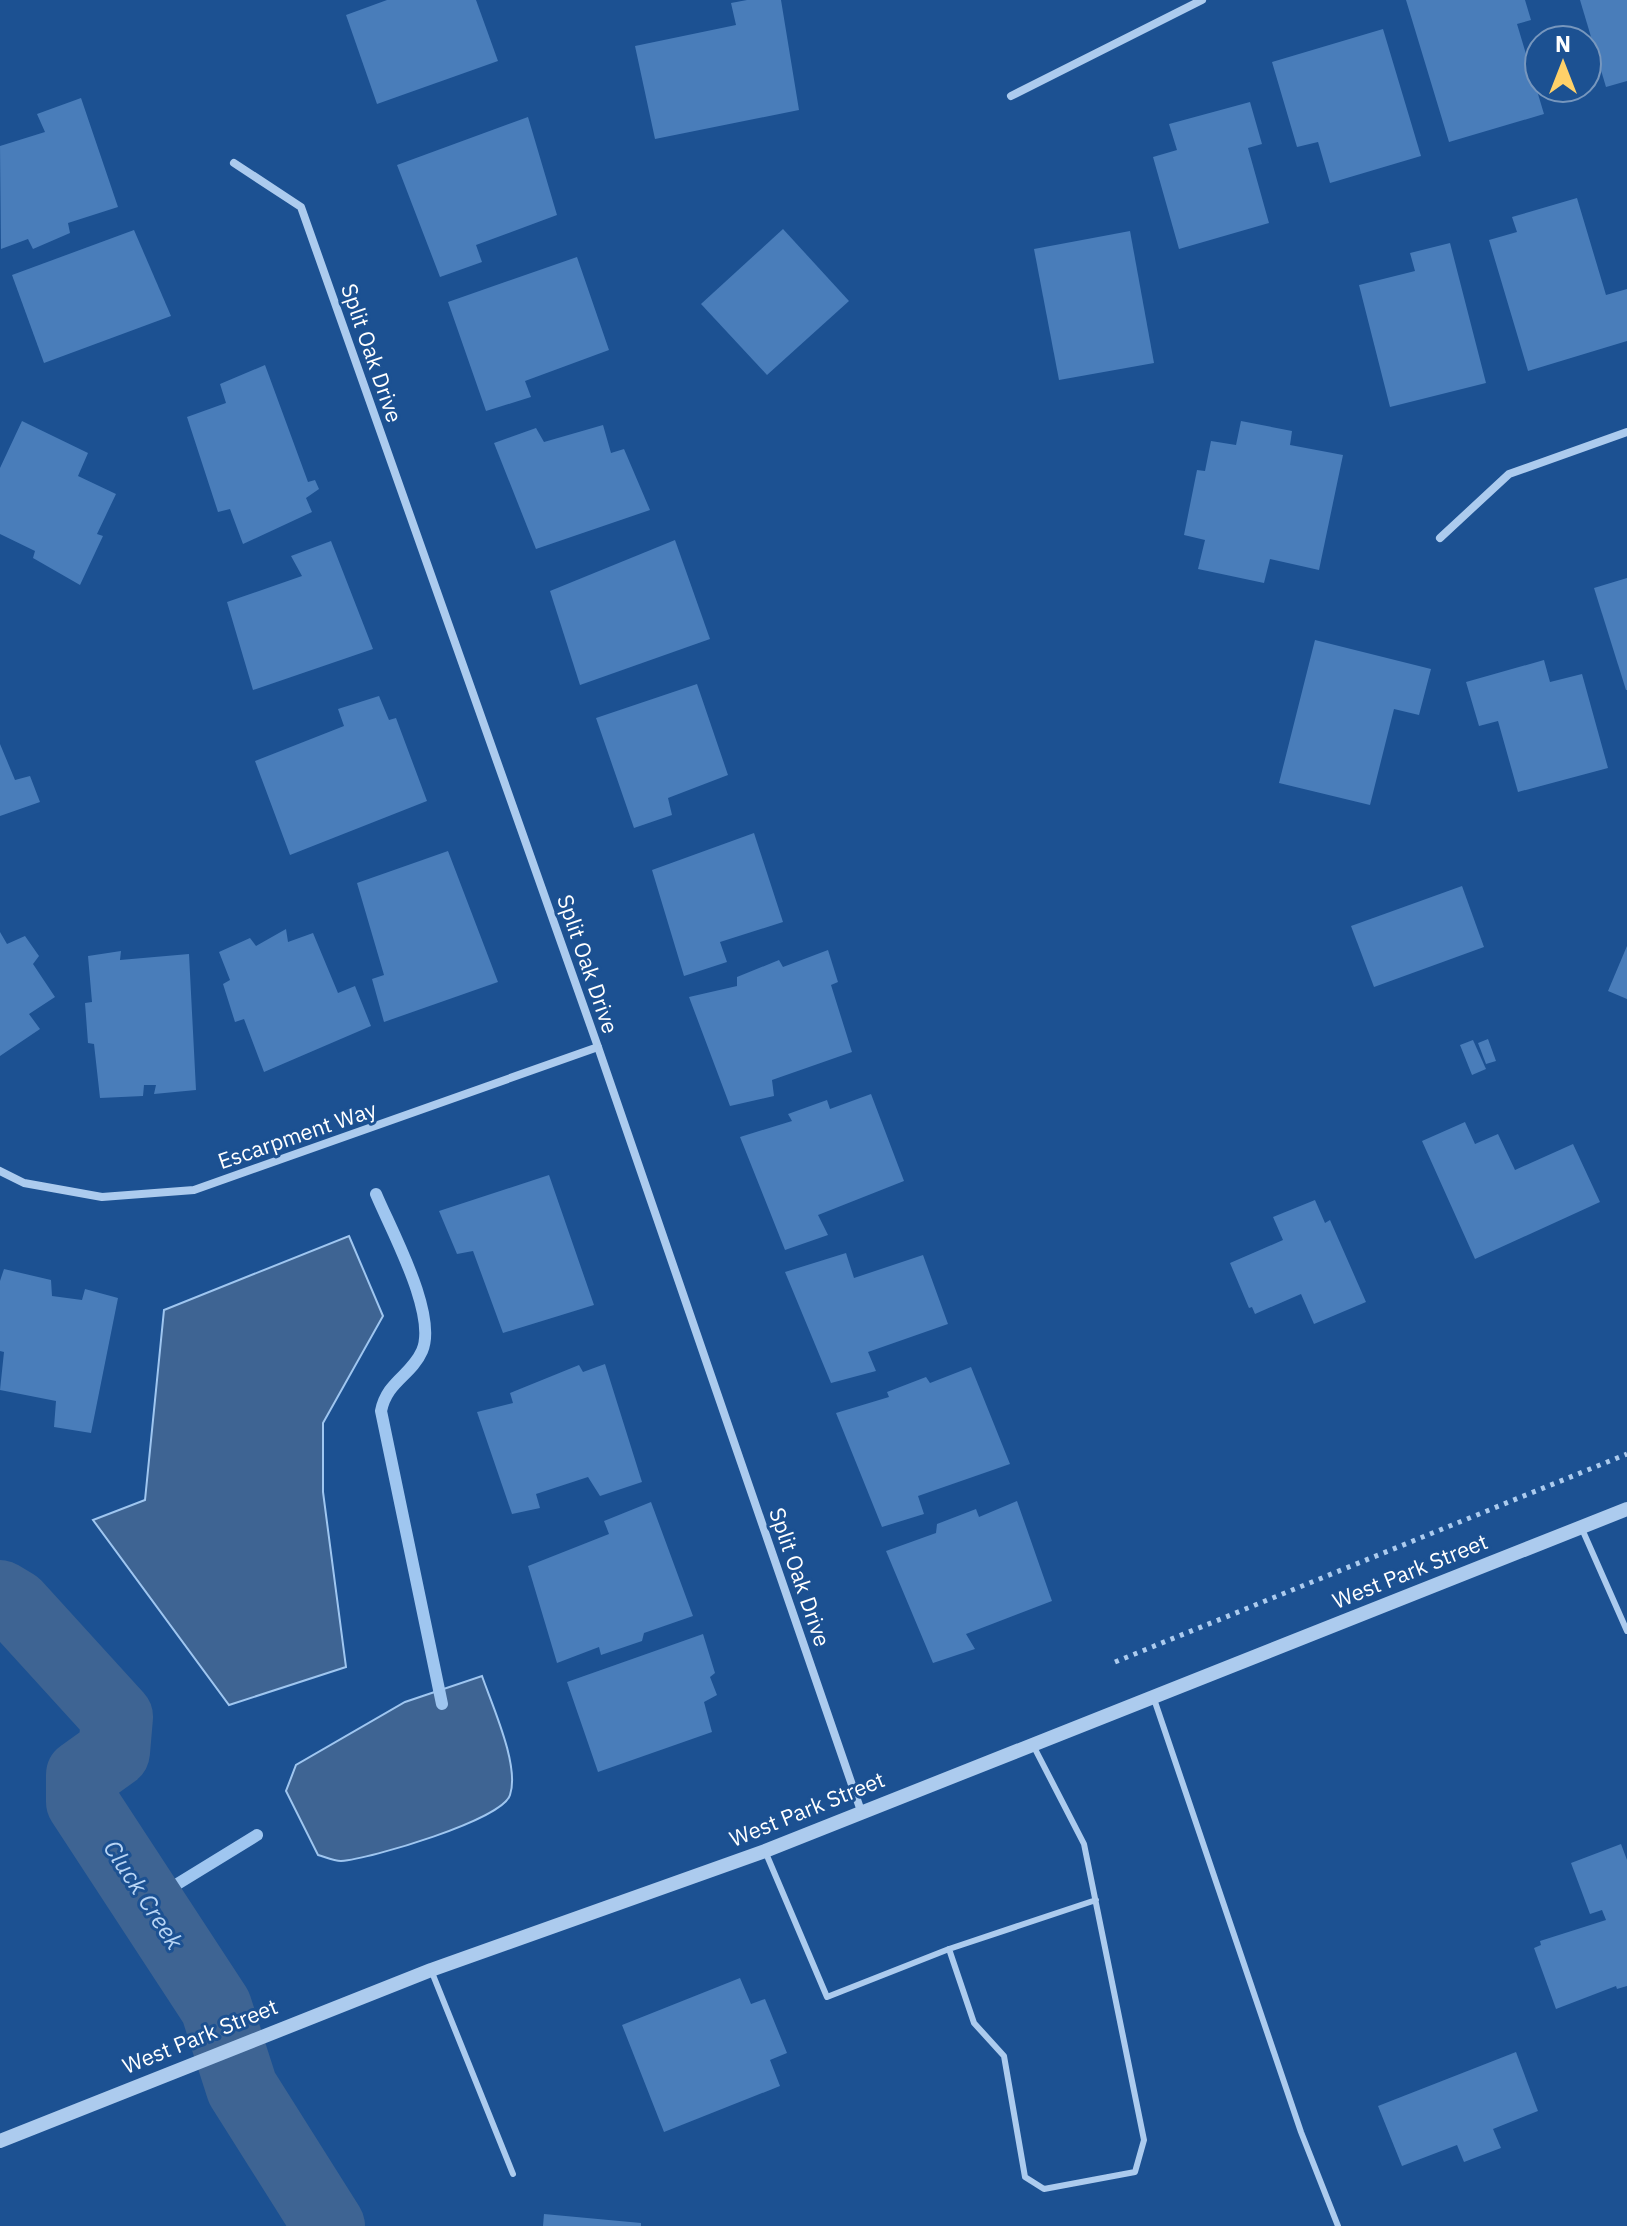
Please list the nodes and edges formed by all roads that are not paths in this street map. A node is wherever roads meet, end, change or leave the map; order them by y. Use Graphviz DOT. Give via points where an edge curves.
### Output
graph roads {
  1 [pos="1202,0"];
  2 [pos="1011,96"];
  3 [pos="234,163"];
  4 [pos="1627,432"];
  5 [pos="1440,538"];
  6 [pos="598,1047"];
  7 [pos="0,1171"];
  8 [pos="1627,1509"];
  9 [pos="1581,1527"];
  10 [pos="1627,1631"];
  11 [pos="1153,1696"];
  12 [pos="1033,1744"];
  13 [pos="861,1811"];
  14 [pos="765,1851"];
  15 [pos="1096,1900"];
  16 [pos="949,1949"];
  17 [pos="431,1970"];
  18 [pos="0,2141"];
  19 [pos="513,2174"];
  20 [pos="1338,2226"];
  1 -- 2 [label="street"];
  3 -- 6 [label="street, Split Oak Drive" via="301,207"];
  4 -- 5 [label="street" via="1509,474"];
  6 -- 7 [label="street, Escarpment Way" via="194,1190 102,1197 24,1183"];
  6 -- 13 [label="street, Split Oak Drive"];
  8 -- 9 [label="street, West Park Street"];
  9 -- 10 [label="lane"];
  9 -- 11 [label="street, West Park Street"];
  11 -- 12 [label="street, West Park Street"];
  11 -- 20 [label="lane"];
  12 -- 13 [label="street, West Park Street"];
  12 -- 15 [label="lane" via="1084,1844"];
  13 -- 14 [label="street, West Park Street"];
  14 -- 16 [label="lane" via="827,1997"];
  14 -- 17 [label="street, West Park Street"];
  15 -- 16 [label="lane"];
  15 -- 16 [label="lane" via="1144,2140 1135,2172 1044,2189 1025,2177 1004,2056 974,2023"];
  17 -- 18 [label="street, West Park Street"];
  17 -- 19 [label="lane"];
}
